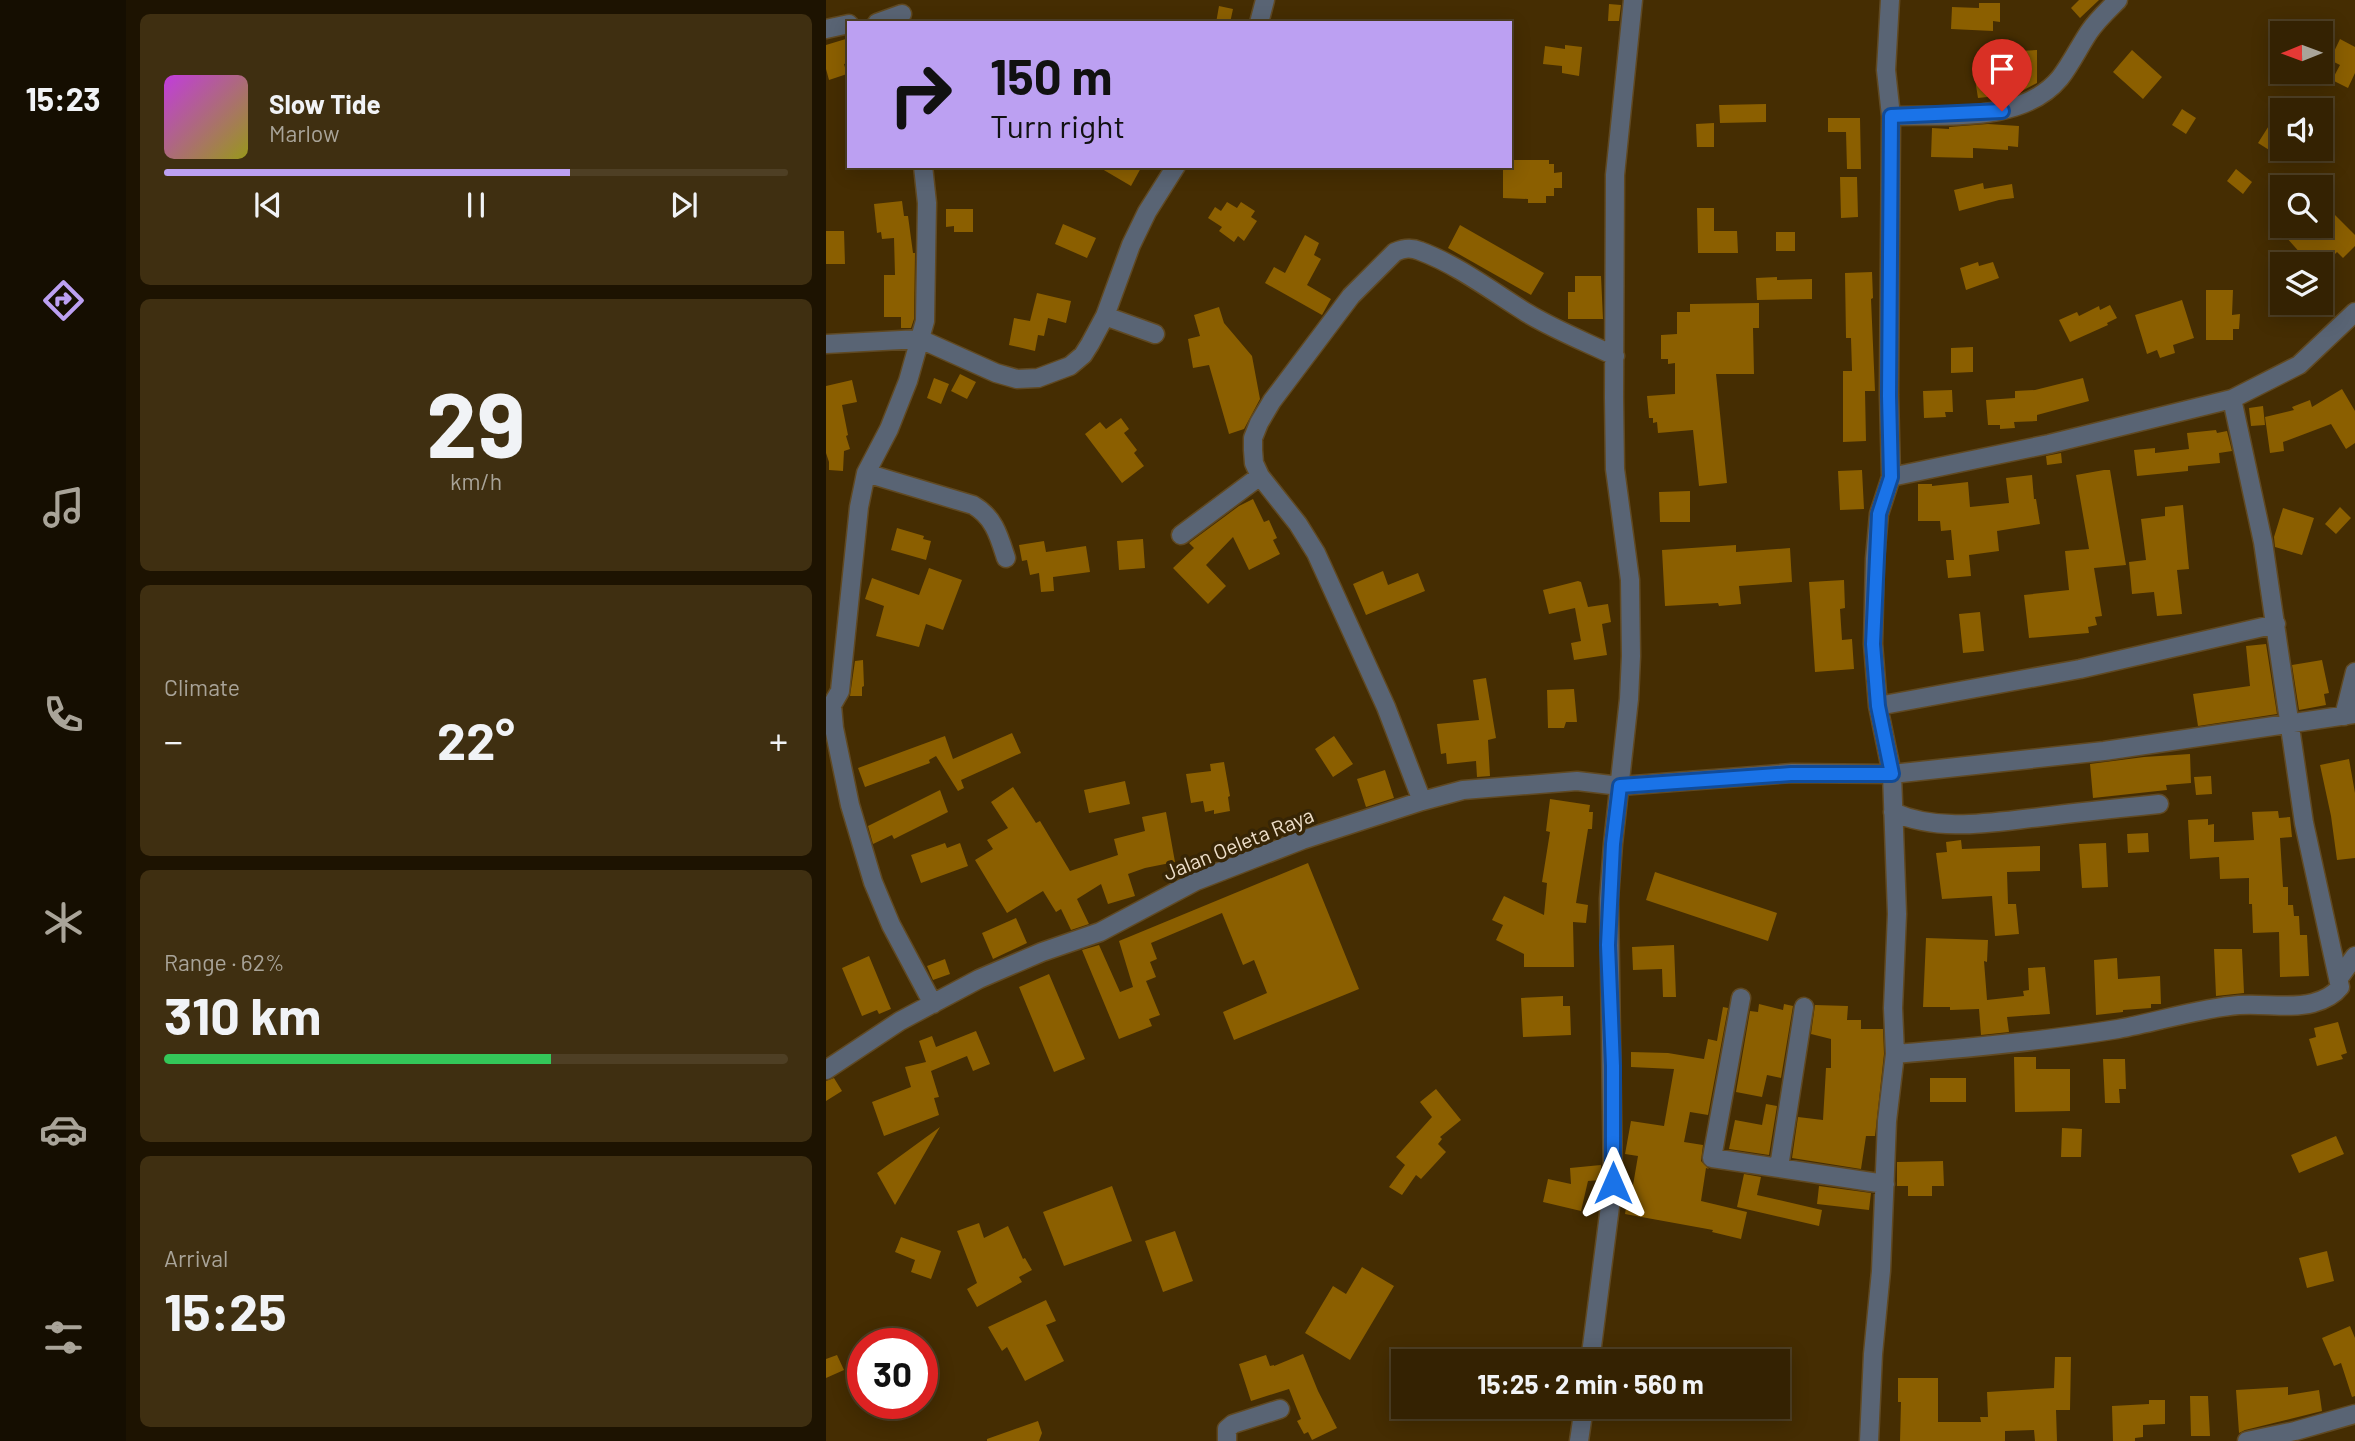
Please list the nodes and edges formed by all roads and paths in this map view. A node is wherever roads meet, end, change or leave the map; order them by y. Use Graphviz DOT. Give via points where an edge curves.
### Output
graph roads {
  1 [pos="1265,0"];
  2 [pos="1633,0"];
  3 [pos="1890,0"];
  4 [pos="2118,0"];
  5 [pos="903,12"];
  6 [pos="882,21"];
  7 [pos="1260,21"];
  8 [pos="847,24"];
  9 [pos="826,29"];
  10 [pos="1891,116"];
  11 [pos="923,168"];
  12 [pos="1175,168"];
  13 [pos="2355,312"];
  14 [pos="1105,316"];
  15 [pos="1155,334"];
  16 [pos="920,339"];
  17 [pos="826,344"];
  18 [pos="1615,356"];
  19 [pos="2232,399"];
  20 [pos="866,473"];
  21 [pos="1260,476"];
  22 [pos="1891,477"];
  23 [pos="1181,535"];
  24 [pos="1006,558"];
  25 [pos="2276,624"];
  26 [pos="2355,673"];
  27 [pos="826,676"];
  28 [pos="833,691"];
  29 [pos="1878,706"];
  30 [pos="2349,715"];
  31 [pos="2290,723"];
  32 [pos="1892,774"];
  33 [pos="1620,786"];
  34 [pos="1422,801"];
  35 [pos="2159,804"];
  36 [pos="1894,812"];
  37 [pos="2355,956"];
  38 [pos="2339,978"];
  39 [pos="1741,998"];
  40 [pos="933,1004"];
  41 [pos="1804,1007"];
  42 [pos="1895,1054"];
  43 [pos="826,1070"];
  44 [pos="1779,1167"];
  45 [pos="1885,1184"];
  46 [pos="1592,1349"];
  47 [pos="1280,1409"];
  48 [pos="2355,1414"];
  49 [pos="1582,1419"];
  50 [pos="1227,1441"];
  51 [pos="1579,1441"];
  52 [pos="1869,1441"];
  53 [pos="2247,1441"];
  1 -- 7 [label="street"];
  2 -- 18 [label="street" via="1615,175"];
  3 -- 10 [label="street" via="1886,70"];
  4 -- 10 [label="street" via="2088,33 2058,80 2024,105 2002,111"];
  5 -- 6 [label="street"];
  8 -- 9 [label="street"];
  10 -- 22 [label="street"];
  11 -- 16 [label="street" via="927,294"];
  12 -- 14 [label="street" via="1131,245"];
  13 -- 19 [label="street" via="2299,365"];
  14 -- 15 [label="street"];
  14 -- 16 [label="street" via="1083,355 1070,366 1038,378 996,373"];
  16 -- 17 [label="street"];
  16 -- 20 [label="street" via="898,405"];
  18 -- 21 [label="street" via="1531,316 1422,251 1402,249 1351,296 1272,401 1253,438 1254,463"];
  18 -- 33 [label="street" via="1615,469 1631,610 1629,699"];
  19 -- 22 [label="street"];
  19 -- 25 [label="street"];
  20 -- 24 [label="street" via="985,512"];
  20 -- 28 [label="street"];
  21 -- 23 [label="street"];
  21 -- 34 [label="street" via="1316,553 1386,707"];
  22 -- 29 [label="street" via="1879,514 1874,572"];
  25 -- 29 [label="street" via="2080,669"];
  25 -- 31 [label="street"];
  26 -- 30 [label="street"];
  27 -- 28 [label="street"];
  28 -- 40 [label="street" via="834,727 850,805 873,882"];
  29 -- 32 [label="street"];
  30 -- 31 [label="street, Jalan Oeleta Raya"];
  31 -- 32 [label="street, Jalan Oeleta Raya" via="2104,751"];
  31 -- 38 [label="street" via="2304,823"];
  32 -- 33 [label="street, Jalan Oeleta Raya" via="1791,774"];
  32 -- 36 [label="street"];
  33 -- 34 [label="street, Jalan Oeleta Raya" via="1577,781 1490,787"];
  33 -- 46 [label="street" via="1608,945 1613,1183"];
  34 -- 40 [label="street, Jalan Oeleta Raya" via="1196,881 1100,932 1041,952"];
  35 -- 36 [label="street" via="1949,825"];
  36 -- 42 [label="street"];
  37 -- 38 [label="street"];
  38 -- 42 [label="street" via="2340,987 2334,994 2316,1002 2239,1005 2004,1046"];
  39 -- 44 [label="street" via="1712,1158"];
  40 -- 43 [label="street, Jalan Oeleta Raya"];
  41 -- 44 [label="street"];
  42 -- 45 [label="street"];
  44 -- 45 [label="street"];
  45 -- 52 [label="street"];
  47 -- 50 [label="street" via="1233,1424 1227,1429"];
  48 -- 53 [label="street"];
  49 -- 51 [label="street"];
}
